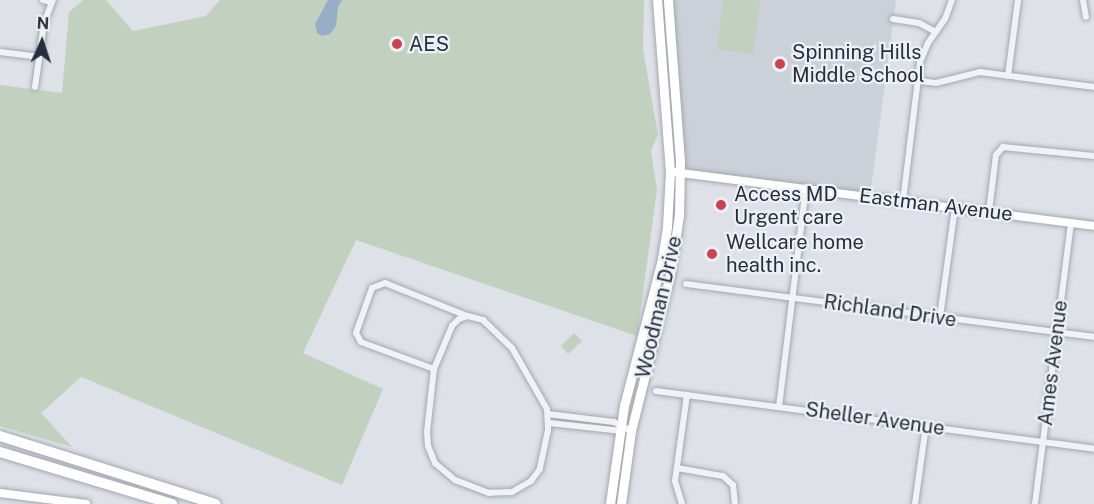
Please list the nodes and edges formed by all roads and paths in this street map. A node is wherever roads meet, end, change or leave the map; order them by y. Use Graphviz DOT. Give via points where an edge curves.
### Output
graph roads {
  1 [pos="43,0"];
  2 [pos="657,0"];
  3 [pos="668,0"];
  4 [pos="952,0"];
  5 [pos="1018,0"];
  6 [pos="1083,0"];
  7 [pos="52,1"];
  8 [pos="1086,17"];
  9 [pos="893,19"];
  10 [pos="936,32"];
  11 [pos="0,52"];
  12 [pos="39,57"];
  13 [pos="1008,76"];
  14 [pos="918,81"];
  15 [pos="34,87"];
  16 [pos="1094,87"];
  17 [pos="1094,156"];
  18 [pos="670,172"];
  19 [pos="681,172"];
  20 [pos="806,188"];
  21 [pos="903,201"];
  22 [pos="955,207"];
  23 [pos="989,211"];
  24 [pos="1071,223"];
  25 [pos="1094,226"];
  26 [pos="686,284"];
  27 [pos="792,298"];
  28 [pos="468,316"];
  29 [pos="940,317"];
  30 [pos="1057,333"];
  31 [pos="1094,338"];
  32 [pos="434,369"];
  33 [pos="656,391"];
  34 [pos="687,395"];
  35 [pos="779,406"];
  36 [pos="548,414"];
  37 [pos="549,423"];
  38 [pos="926,426"];
  39 [pos="620,428"];
  40 [pos="631,431"];
  41 [pos="0,436"];
  42 [pos="1044,442"];
  43 [pos="1094,449"];
  44 [pos="0,452"];
  45 [pos="677,468"];
  46 [pos="0,493"];
  47 [pos="50,501"];
  48 [pos="735,503"];
  49 [pos="86,504"];
  50 [pos="172,504"];
  51 [pos="216,504"];
  52 [pos="610,504"];
  53 [pos="621,504"];
  54 [pos="682,504"];
  55 [pos="915,504"];
  56 [pos="1035,504"];
  1 -- 7 [label="street"];
  2 -- 18 [label="main road, Woodman Drive"];
  3 -- 19 [label="main road, Woodman Drive"];
  4 -- 10 [label="street"];
  5 -- 13 [label="street"];
  6 -- 8 [label="street"];
  7 -- 12 [label="street"];
  9 -- 10 [label="street" via="919,22"];
  10 -- 14 [label="street" via="923,53"];
  11 -- 12 [label="street"];
  12 -- 15 [label="street"];
  13 -- 14 [label="street" via="972,73 942,82"];
  13 -- 16 [label="street"];
  14 -- 21 [label="street"];
  17 -- 23 [label="street" via="1003,147 996,155"];
  18 -- 19 [label="street, Eastman Avenue"];
  18 -- 39 [label="main road, Woodman Drive" via="662,259"];
  19 -- 20 [label="street, Eastman Avenue"];
  19 -- 40 [label="main road, Woodman Drive" via="675,252"];
  20 -- 21 [label="street, Eastman Avenue"];
  20 -- 27 [label="street"];
  21 -- 22 [label="street, Eastman Avenue"];
  22 -- 23 [label="street, Eastman Avenue"];
  22 -- 29 [label="street"];
  23 -- 24 [label="street, Eastman Avenue"];
  24 -- 25 [label="street, Eastman Avenue"];
  24 -- 30 [label="street, Ames Avenue"];
  26 -- 27 [label="street, Richland Drive"];
  27 -- 29 [label="street, Richland Drive"];
  27 -- 35 [label="street"];
  28 -- 32 [label="street" via="452,326"];
  28 -- 32 [label="street" via="385,283 372,288 356,333 361,342"];
  28 -- 36 [label="street" via="483,320 512,348"];
  29 -- 30 [label="street, Richland Drive"];
  30 -- 31 [label="street, Richland Drive"];
  30 -- 42 [label="street, Ames Avenue"];
  32 -- 37 [label="street" via="428,446 441,469 462,484 498,494 524,487 540,468"];
  33 -- 34 [label="street, Sheller Avenue"];
  34 -- 35 [label="street, Sheller Avenue"];
  34 -- 45 [label="street"];
  35 -- 38 [label="street, Sheller Avenue"];
  36 -- 37 [label="street"];
  36 -- 39 [label="street" via="614,422"];
  37 -- 39 [label="street"];
  38 -- 42 [label="street, Sheller Avenue"];
  38 -- 55 [label="street"];
  39 -- 40 [label="street"];
  39 -- 52 [label="main road, Woodman Drive"];
  40 -- 53 [label="main road, Woodman Drive"];
  41 -- 51 [label="highway"];
  42 -- 43 [label="street, Sheller Avenue"];
  42 -- 56 [label="street, Ames Avenue"];
  44 -- 50 [label="highway"];
  45 -- 48 [label="street" via="727,478 735,490"];
  45 -- 54 [label="street" via="676,487"];
  46 -- 47 [label="street"];
  47 -- 49 [label="street"];
}
